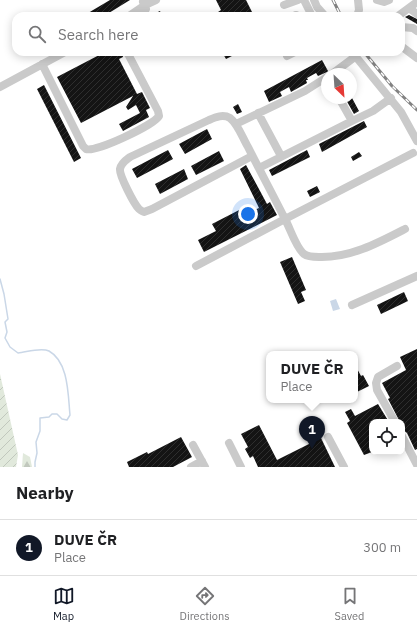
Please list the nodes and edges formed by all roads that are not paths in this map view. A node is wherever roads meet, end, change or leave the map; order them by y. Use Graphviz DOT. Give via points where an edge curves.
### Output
graph roads {
  1 [pos="156,0"];
  2 [pos="298,0"];
  3 [pos="304,0"];
  4 [pos="314,0"];
  5 [pos="358,0"];
  6 [pos="389,0"];
  7 [pos="378,1"];
  8 [pos="143,2"];
  9 [pos="417,2"];
  10 [pos="284,5"];
  11 [pos="409,8"];
  12 [pos="133,12"];
  13 [pos="144,12"];
  14 [pos="310,12"];
  15 [pos="321,12"];
  16 [pos="358,12"];
  17 [pos="404,12"];
  18 [pos="417,14"];
  19 [pos="405,27"];
  20 [pos="417,31"];
  21 [pos="405,49"];
  22 [pos="57,56"];
  23 [pos="129,56"];
  24 [pos="352,56"];
  25 [pos="356,56"];
  26 [pos="417,58"];
  27 [pos="42,64"];
  28 [pos="339,68"];
  29 [pos="321,81"];
  30 [pos="0,87"];
  31 [pos="390,98"];
  32 [pos="342,104"];
  33 [pos="258,113"];
  34 [pos="352,121"];
  35 [pos="236,124"];
  36 [pos="417,141"];
  37 [pos="413,153"];
  38 [pos="252,156"];
  39 [pos="281,156"];
  40 [pos="259,168"];
  41 [pos="285,219"];
  42 [pos="405,229"];
  43 [pos="196,266"];
  44 [pos="417,276"];
  45 [pos="352,305"];
  46 [pos="397,366"];
  47 [pos="393,419"];
  48 [pos="328,436"];
  49 [pos="229,442"];
  50 [pos="405,442"];
  51 [pos="193,445"];
  52 [pos="203,464"];
  53 [pos="417,465"];
  54 [pos="191,467"];
  55 [pos="241,467"];
  56 [pos="344,467"];
  57 [pos="414,467"];
  1 -- 8 [label="street"];
  2 -- 10 [label="street"];
  3 -- 14 [label="street"];
  4 -- 15 [label="street"];
  5 -- 16 [label="street"];
  6 -- 7 [label="street"];
  8 -- 12 [label="street"];
  8 -- 13 [label="street" via="146,9"];
  9 -- 11 [label="street"];
  11 -- 17 [label="street"];
  11 -- 18 [label="street"];
  19 -- 20 [label="street"];
  21 -- 26 [label="street"];
  22 -- 27 [label="street"];
  23 -- 27 [label="street" via="159,116 154,122 122,139 92,150 83,146"];
  24 -- 28 [label="street"];
  25 -- 31 [label="street"];
  27 -- 30 [label="street"];
  29 -- 33 [label="street"];
  31 -- 34 [label="street" via="373,111"];
  31 -- 36 [label="street"];
  32 -- 34 [label="street"];
  33 -- 35 [label="street"];
  33 -- 39 [label="street"];
  34 -- 39 [label="street"];
  35 -- 38 [label="street"];
  35 -- 38 [label="street" via="229,118 217,117 130,157 121,165 120,174 138,208 144,212"];
  37 -- 41 [label="street"];
  38 -- 40 [label="street"];
  39 -- 40 [label="street"];
  40 -- 41 [label="street"];
  41 -- 42 [label="street" via="299,248 304,254 312,257 344,255 378,243"];
  41 -- 43 [label="street"];
  44 -- 45 [label="street"];
  46 -- 47 [label="street" via="378,377 376,383"];
  48 -- 56 [label="street"];
  49 -- 55 [label="street"];
  50 -- 53 [label="street"];
  51 -- 52 [label="street"];
  52 -- 54 [label="street"];
  53 -- 57 [label="street"];
}
